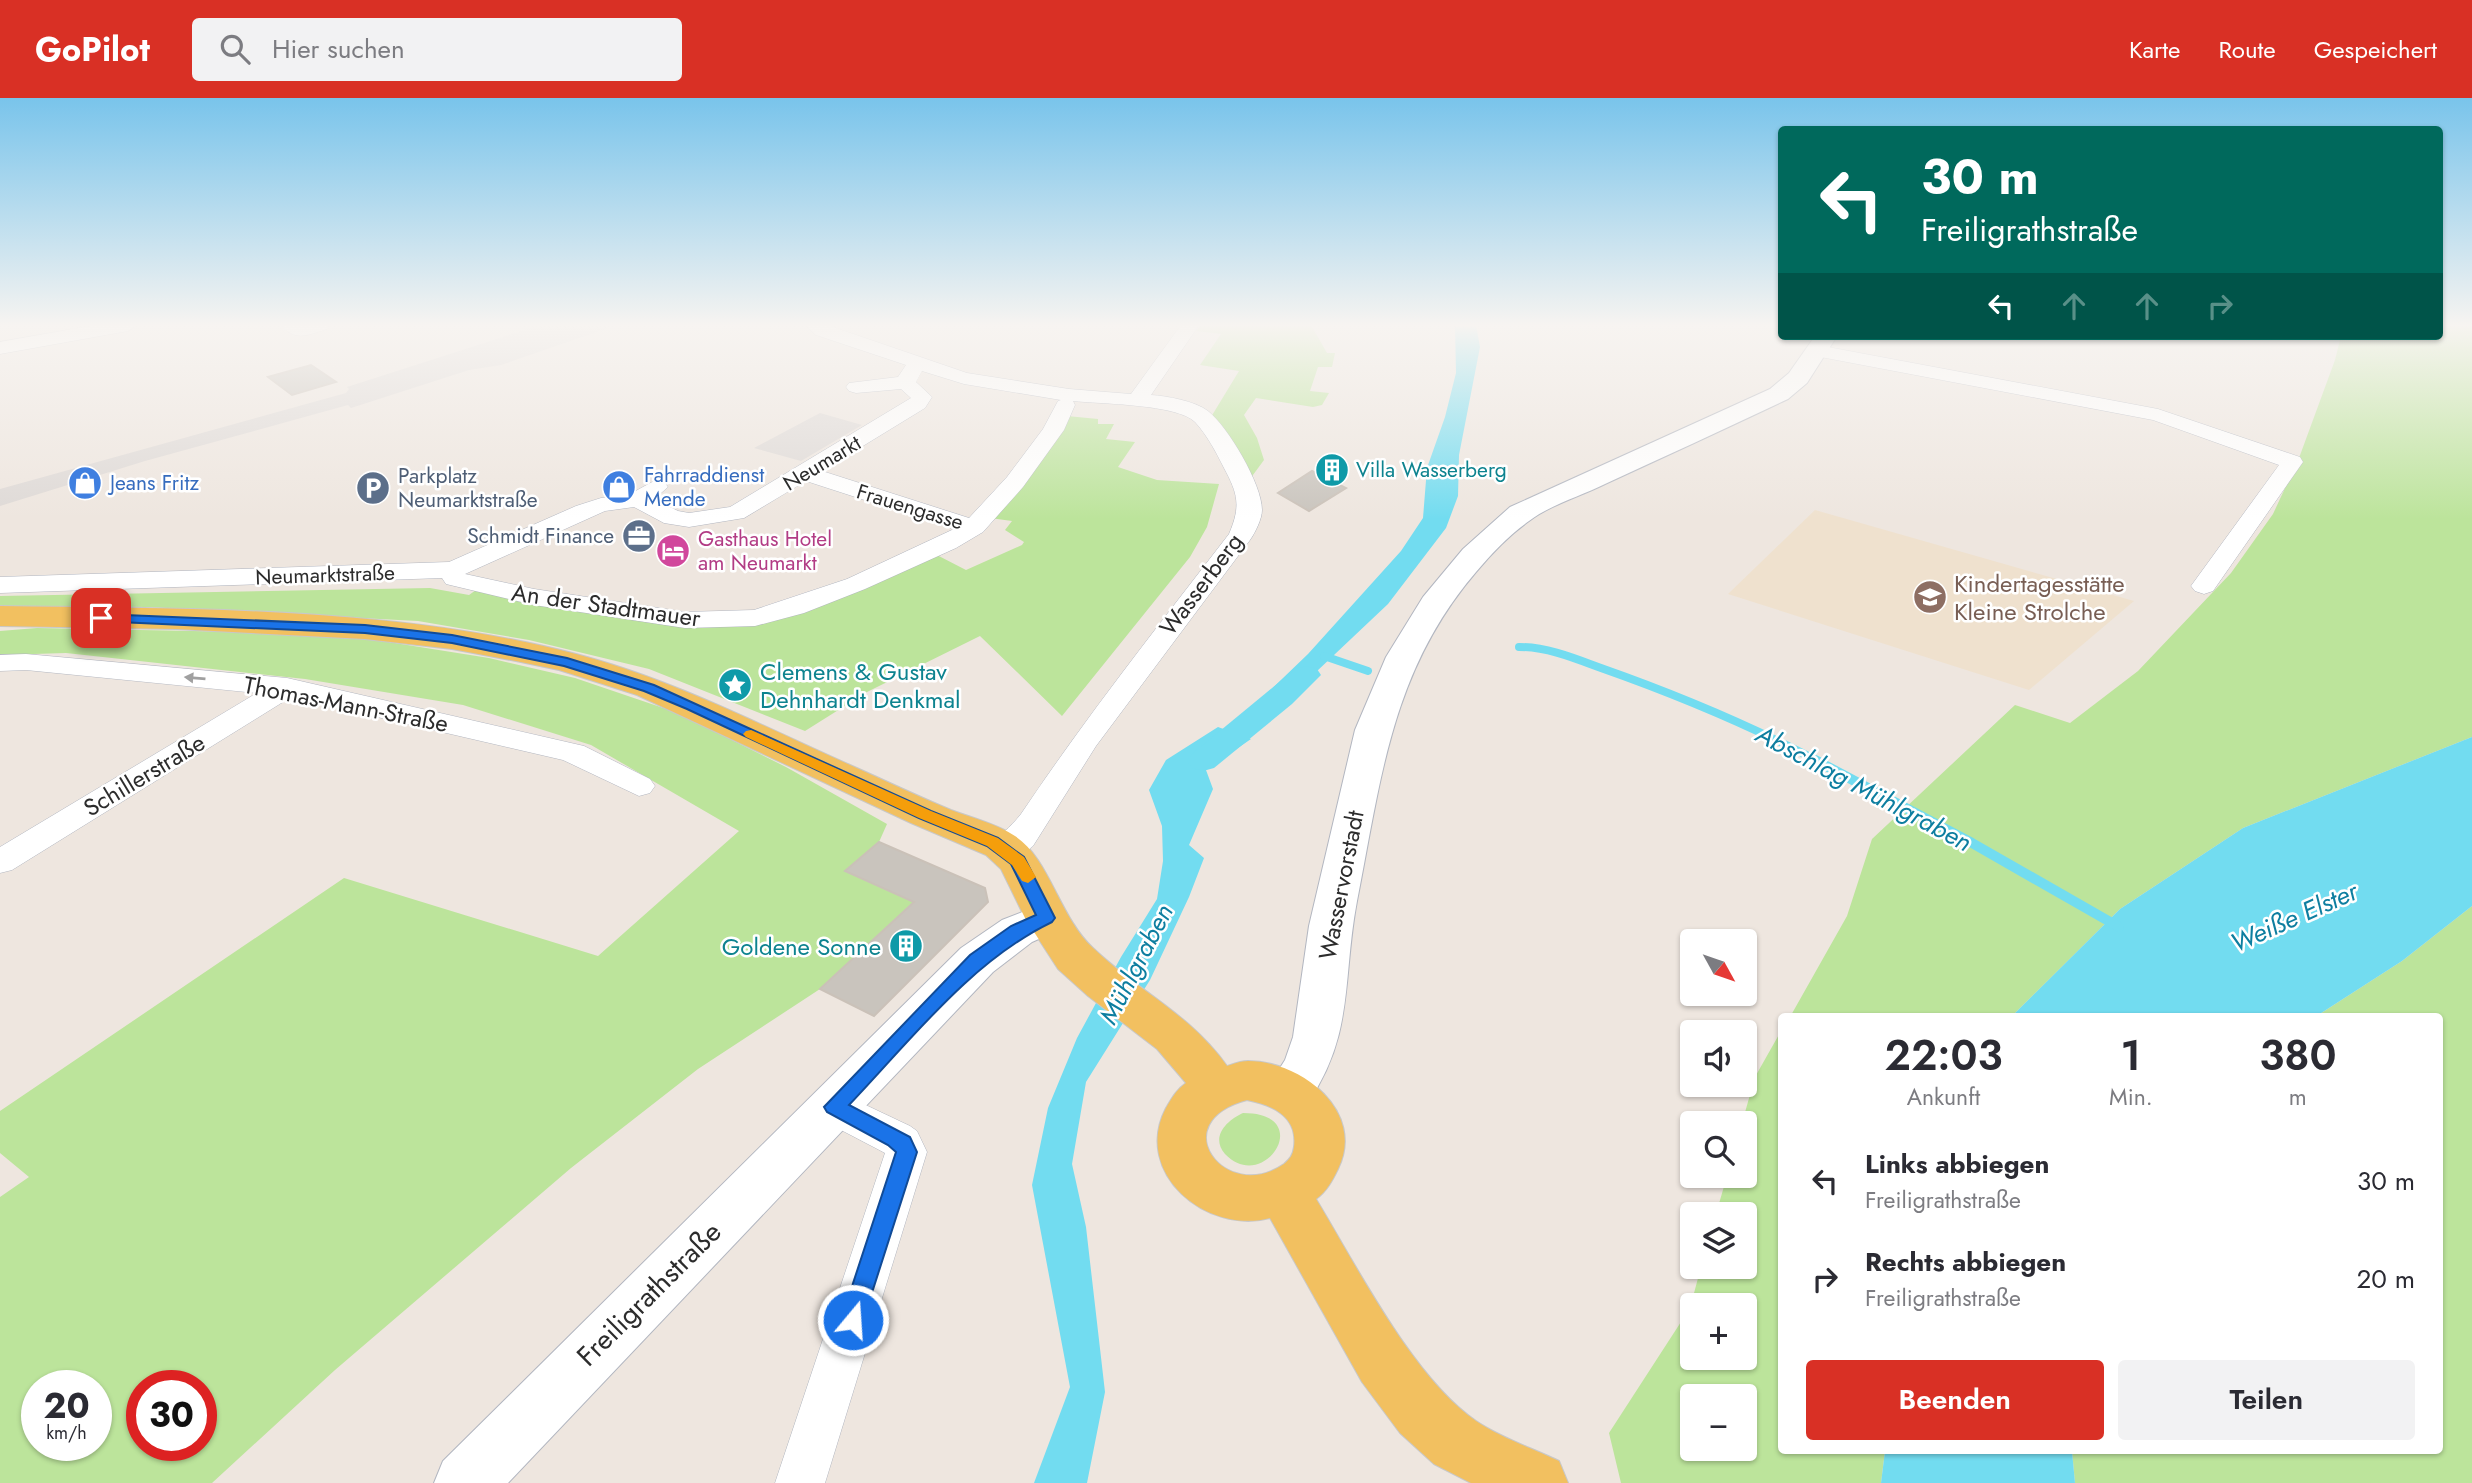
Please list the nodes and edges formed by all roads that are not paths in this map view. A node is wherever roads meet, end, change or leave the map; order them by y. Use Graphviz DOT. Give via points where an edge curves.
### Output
graph roads {
  1 [pos="914,390"];
  2 [pos="1018,390"];
  3 [pos="1144,390"];
  4 [pos="1784,390"];
  5 [pos="2038,390"];
  6 [pos="1067,400"];
  7 [pos="1137,400"];
  8 [pos="806,473"];
  9 [pos="646,494"];
  10 [pos="974,527"];
  11 [pos="450,570"];
  12 [pos="0,584"];
  13 [pos="2204,586"];
  14 [pos="0,616"];
  15 [pos="0,663"];
  16 [pos="287,687"];
  17 [pos="639,786"];
  18 [pos="1006,850"];
  19 [pos="0,862"];
  20 [pos="1046,918"];
  21 [pos="1215,1087"];
  22 [pos="1290,1090"];
  23 [pos="834,1107"];
  24 [pos="1283,1192"];
  25 [pos="1528,1479"];
  26 [pos="465,1483"];
  27 [pos="800,1483"];
  1 -- 8 [label="street, Neumarkt" via="922,397 918,404"];
  2 -- 6 [label="street"];
  3 -- 7 [label="street"];
  4 -- 22 [label="street, Wasservorstadt" via="1520,513 1488,539 1449,582 1402,661 1377,718 1329,936 1318,1039 1305,1072"];
  5 -- 13 [label="street" via="2158,415 2292,461"];
  6 -- 7 [label="street, Wasserberg"];
  6 -- 10 [label="street, An der Stadtmauer" via="1053,430 1016,482"];
  7 -- 18 [label="street, Wasserberg" via="1175,405 1201,416 1247,488 1250,512 1241,535 1084,742 1021,838"];
  8 -- 9 [label="street, Neumarkt" via="720,518 672,518"];
  8 -- 10 [label="street, Frauengasse"];
  9 -- 11 [label="street, Neumarktstraße" via="584,511"];
  10 -- 11 [label="street, An der Stadtmauer" via="828,595 755,618 652,617 455,579"];
  11 -- 12 [label="street, Neumarktstraße"];
  14 -- 18 [label="main road" via="365,629 452,639 567,662 692,706"];
  16 -- 15 [label="street, Thomas-Mann-Straße, one-way"];
  16 -- 17 [label="street, Thomas-Mann-Straße" via="573,753"];
  16 -- 19 [label="street, Schillerstraße"];
  18 -- 20 [label="main road" via="1027,875"];
  20 -- 21 [label="main road" via="1073,957 1186,1048"];
  20 -- 23 [label="street, Freiligrathstraße" via="1009,936 976,960"];
  21 -- 22 [label="main road" via="1247,1080"];
  21 -- 24 [label="main road" via="1185,1116 1180,1136 1183,1156 1194,1174 1211,1188 1234,1197 1259,1198"];
  22 -- 24 [label="main road" via="1308,1105 1321,1136 1312,1169"];
  23 -- 26 [label="street, Freiligrathstraße"];
  23 -- 27 [label="street" via="895,1138 906,1152"];
  24 -- 25 [label="main road" via="1403,1390 1455,1443"];
}
